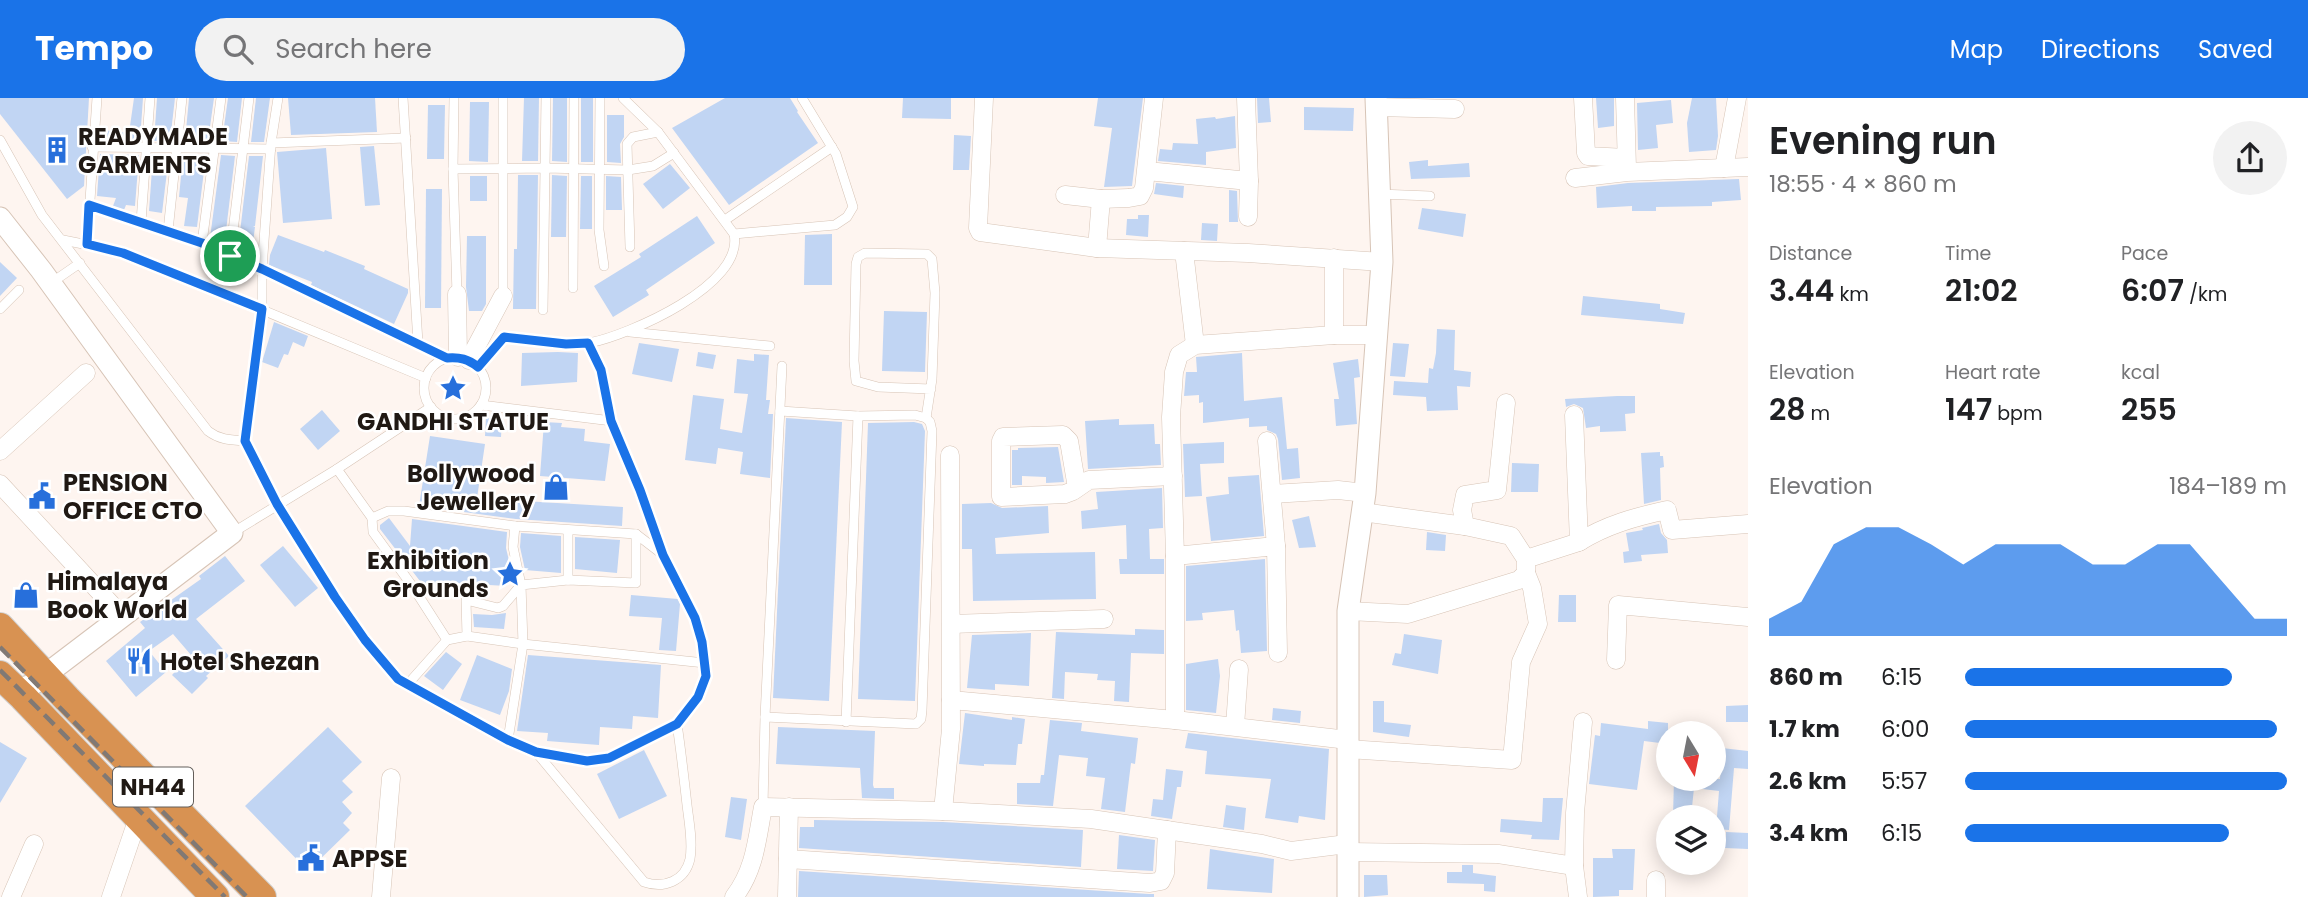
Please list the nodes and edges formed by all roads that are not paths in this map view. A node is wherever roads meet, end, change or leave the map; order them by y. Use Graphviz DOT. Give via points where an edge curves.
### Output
graph roads {
  1 [pos="97,98"];
  2 [pos="150,98"];
  3 [pos="182,98"];
  4 [pos="221,98"];
  5 [pos="249,98"];
  6 [pos="278,98"];
  7 [pos="403,98"];
  8 [pos="454,98"];
  9 [pos="503,98"];
  10 [pos="546,98"];
  11 [pos="574,98"];
  12 [pos="600,98"];
  13 [pos="802,98"];
  14 [pos="984,98"];
  15 [pos="1154,98"];
  16 [pos="1246,98"];
  17 [pos="1583,98"];
  18 [pos="1625,98"];
  19 [pos="1737,98"];
  20 [pos="625,99"];
  21 [pos="1376,102"];
  22 [pos="1455,109"];
  23 [pos="658,132"];
  24 [pos="406,138"];
  25 [pos="0,140"];
  26 [pos="92,146"];
  27 [pos="271,146"];
  28 [pos="147,147"];
  29 [pos="832,147"];
  30 [pos="178,149"];
  31 [pos="214,149"];
  32 [pos="243,150"];
  33 [pos="674,153"];
  34 [pos="1627,165"];
  35 [pos="1724,167"];
  36 [pos="1748,167"];
  37 [pos="545,168"];
  38 [pos="574,168"];
  39 [pos="453,169"];
  40 [pos="502,169"];
  41 [pos="600,169"];
  42 [pos="628,170"];
  43 [pos="1147,171"];
  44 [pos="1574,178"];
  45 [pos="1249,181"];
  46 [pos="1379,194"];
  47 [pos="1065,195"];
  48 [pos="1430,195"];
  49 [pos="1101,199"];
  50 [pos="89,205"];
  51 [pos="1248,217"];
  52 [pos="0,219"];
  53 [pos="725,220"];
  54 [pos="141,222"];
  55 [pos="168,231"];
  56 [pos="734,234"];
  57 [pos="63,240"];
  58 [pos="202,243"];
  59 [pos="87,244"];
  60 [pos="630,247"];
  61 [pos="1097,248"];
  62 [pos="1184,251"];
  63 [pos="230,256"];
  64 [pos="1334,258"];
  65 [pos="1382,262"];
  66 [pos="80,263"];
  67 [pos="604,266"];
  68 [pos="262,269"];
  69 [pos="51,283"];
  70 [pos="573,288"];
  71 [pos="19,290"];
  72 [pos="457,294"];
  73 [pos="503,296"];
  74 [pos="0,309"];
  75 [pos="262,309"];
  76 [pos="542,310"];
  77 [pos="628,331"];
  78 [pos="1334,335"];
  79 [pos="1378,335"];
  80 [pos="418,343"];
  81 [pos="588,343"];
  82 [pos="1195,345"];
  83 [pos="770,346"];
  84 [pos="463,360"];
  85 [pos="782,366"];
  86 [pos="86,373"];
  87 [pos="426,378"];
  88 [pos="930,388"];
  89 [pos="1506,403"];
  90 [pos="481,405"];
  91 [pos="431,407"];
  92 [pos="780,411"];
  93 [pos="1574,415"];
  94 [pos="858,416"];
  95 [pos="926,418"];
  96 [pos="611,421"];
  97 [pos="245,441"];
  98 [pos="1268,441"];
  99 [pos="0,451"];
  100 [pos="950,455"];
  101 [pos="337,469"];
  102 [pos="1173,476"];
  103 [pos="0,484"];
  104 [pos="1077,488"];
  105 [pos="1272,494"];
  106 [pos="1363,503"];
  107 [pos="277,504"];
  108 [pos="372,518"];
  109 [pos="1748,524"];
  110 [pos="515,526"];
  111 [pos="1465,526"];
  112 [pos="568,530"];
  113 [pos="232,533"];
  114 [pos="636,534"];
  115 [pos="1579,542"];
  116 [pos="1276,546"];
  117 [pos="663,555"];
  118 [pos="1175,556"];
  119 [pos="1526,566"];
  120 [pos="568,580"];
  121 [pos="521,585"];
  122 [pos="1348,611"];
  123 [pos="122,616"];
  124 [pos="1748,617"];
  125 [pos="1104,619"];
  126 [pos="951,624"];
  127 [pos="0,628"];
  128 [pos="467,636"];
  129 [pos="447,640"];
  130 [pos="523,644"];
  131 [pos="1278,653"];
  132 [pos="1616,660"];
  133 [pos="705,663"];
  134 [pos="1238,669"];
  135 [pos="46,674"];
  136 [pos="8,683"];
  137 [pos="407,685"];
  138 [pos="951,700"];
  139 [pos="765,717"];
  140 [pos="1175,720"];
  141 [pos="47,721"];
  142 [pos="846,722"];
  143 [pos="1583,722"];
  144 [pos="677,724"];
  145 [pos="1235,726"];
  146 [pos="508,740"];
  147 [pos="1348,744"];
  148 [pos="536,752"];
  149 [pos="391,778"];
  150 [pos="763,807"];
  151 [pos="789,807"];
  152 [pos="943,811"];
  153 [pos="138,818"];
  154 [pos="1167,830"];
  155 [pos="34,844"];
  156 [pos="1347,848"];
  157 [pos="788,859"];
  158 [pos="1574,866"];
  159 [pos="203,889"];
  160 [pos="746,890"];
  161 [pos="11,897"];
  162 [pos="111,897"];
  163 [pos="262,897"];
  164 [pos="381,897"];
  165 [pos="734,897"];
  166 [pos="787,897"];
  167 [pos="1348,897"];
  168 [pos="1578,897"];
  1 -- 26 [label="lane"];
  2 -- 28 [label="lane"];
  3 -- 30 [label="lane"];
  4 -- 31 [label="lane"];
  5 -- 32 [label="lane"];
  6 -- 27 [label="lane"];
  7 -- 24 [label="lane"];
  8 -- 39 [label="lane"];
  9 -- 40 [label="lane"];
  10 -- 37 [label="lane"];
  11 -- 38 [label="lane"];
  12 -- 41 [label="lane"];
  13 -- 29 [label="lane"];
  14 -- 61 [label="street" via="980,232"];
  15 -- 43 [label="street"];
  16 -- 45 [label="street"];
  17 -- 34 [label="street" via="1586,153 1590,158"];
  18 -- 34 [label="street"];
  19 -- 35 [label="street"];
  20 -- 23 [label="lane"];
  21 -- 22 [label="street"];
  21 -- 46 [label="street"];
  23 -- 33 [label="lane"];
  23 -- 42 [label="lane" via="633,137 627,144"];
  24 -- 27 [label="lane"];
  24 -- 80 [label="lane"];
  25 -- 57 [label="lane" via="42,215"];
  26 -- 28 [label="lane"];
  26 -- 50 [label="lane"];
  27 -- 32 [label="lane"];
  27 -- 68 [label="lane"];
  28 -- 30 [label="lane"];
  28 -- 54 [label="lane"];
  29 -- 53 [label="lane"];
  29 -- 56 [label="lane" via="853,207 847,217 835,225"];
  30 -- 31 [label="lane"];
  30 -- 55 [label="lane"];
  31 -- 32 [label="lane"];
  31 -- 58 [label="lane"];
  32 -- 63 [label="lane"];
  33 -- 42 [label="lane" via="653,166"];
  33 -- 53 [label="lane"];
  34 -- 35 [label="street"];
  34 -- 44 [label="street"];
  35 -- 36 [label="street"];
  37 -- 38 [label="lane"];
  37 -- 40 [label="lane"];
  37 -- 76 [label="lane"];
  38 -- 41 [label="lane"];
  38 -- 70 [label="lane"];
  39 -- 40 [label="lane"];
  39 -- 72 [label="lane"];
  40 -- 73 [label="lane"];
  41 -- 42 [label="lane"];
  41 -- 67 [label="lane" via="599,230"];
  42 -- 60 [label="lane"];
  43 -- 45 [label="street"];
  43 -- 49 [label="street" via="1140,196"];
  45 -- 51 [label="street"];
  46 -- 48 [label="lane"];
  46 -- 65 [label="street"];
  47 -- 49 [label="street"];
  49 -- 61 [label="street"];
  50 -- 54 [label="lane"];
  50 -- 59 [label="lane"];
  52 -- 69 [label="street"];
  53 -- 56 [label="lane"];
  54 -- 55 [label="lane"];
  55 -- 58 [label="lane"];
  56 -- 77 [label="lane" via="724,272 704,291"];
  57 -- 59 [label="lane"];
  57 -- 66 [label="lane"];
  58 -- 63 [label="lane"];
  59 -- 75 [label="lane" via="123,253"];
  61 -- 62 [label="street"];
  62 -- 64 [label="street"];
  62 -- 82 [label="street"];
  63 -- 68 [label="lane"];
  64 -- 65 [label="street"];
  64 -- 78 [label="street"];
  65 -- 79 [label="street"];
  66 -- 69 [label="lane"];
  66 -- 97 [label="lane" via="208,431 216,437"];
  68 -- 75 [label="lane"];
  68 -- 80 [label="lane"];
  69 -- 113 [label="street"];
  71 -- 74 [label="lane"];
  72 -- 84 [label="street"];
  73 -- 84 [label="street"];
  75 -- 87 [label="lane"];
  75 -- 97 [label="lane"];
  77 -- 81 [label="lane"];
  77 -- 83 [label="lane"];
  78 -- 79 [label="street"];
  78 -- 82 [label="street"];
  79 -- 106 [label="street"];
  80 -- 84 [label="lane"];
  81 -- 84 [label="lane" via="504,337"];
  81 -- 96 [label="lane" via="601,370"];
  82 -- 102 [label="street" via="1179,355 1174,372"];
  84 -- 87 [label="lane" via="438,362"];
  84 -- 90 [label="lane" via="486,385"];
  85 -- 92 [label="lane"];
  86 -- 99 [label="street"];
  87 -- 91 [label="lane" via="424,388"];
  88 -- 88 [label="lane" via="935,293 932,259 927,254 865,253 856,264 856,381 878,387"];
  88 -- 95 [label="lane"];
  89 -- 111 [label="street" via="1497,490 1465,495"];
  90 -- 91 [label="lane" via="457,419"];
  90 -- 96 [label="lane"];
  91 -- 101 [label="lane"];
  92 -- 94 [label="lane"];
  92 -- 139 [label="lane"];
  93 -- 115 [label="street"];
  94 -- 95 [label="lane"];
  94 -- 142 [label="lane"];
  95 -- 142 [label="lane" via="932,431 921,719 916,724"];
  96 -- 117 [label="lane"];
  97 -- 107 [label="lane"];
  98 -- 105 [label="street"];
  100 -- 126 [label="street"];
  101 -- 107 [label="lane"];
  101 -- 108 [label="lane"];
  102 -- 104 [label="street" via="1089,480"];
  102 -- 118 [label="street"];
  103 -- 123 [label="street"];
  104 -- 104 [label="street" via="1055,495 1001,497 1003,437 1063,435 1069,441"];
  105 -- 106 [label="street" via="1338,490"];
  105 -- 116 [label="street"];
  106 -- 111 [label="street"];
  106 -- 122 [label="street"];
  107 -- 113 [label="lane"];
  107 -- 137 [label="lane" via="365,640"];
  108 -- 110 [label="lane" via="404,511"];
  108 -- 129 [label="lane" via="373,532"];
  109 -- 115 [label="street" via="1672,530 1667,510 1631,518"];
  110 -- 112 [label="lane"];
  110 -- 121 [label="lane" via="513,547"];
  111 -- 119 [label="street" via="1511,536"];
  112 -- 114 [label="lane"];
  112 -- 120 [label="lane"];
  113 -- 123 [label="street"];
  114 -- 117 [label="lane"];
  114 -- 120 [label="lane" via="636,583"];
  115 -- 119 [label="street"];
  116 -- 118 [label="street"];
  116 -- 131 [label="street"];
  117 -- 133 [label="lane" via="695,618"];
  118 -- 140 [label="street"];
  119 -- 122 [label="street" via="1519,580 1408,614"];
  119 -- 147 [label="street" via="1538,624 1521,662 1512,760"];
  120 -- 121 [label="lane"];
  121 -- 128 [label="lane" via="498,608 466,600"];
  121 -- 130 [label="lane"];
  122 -- 147 [label="street"];
  123 -- 135 [label="street"];
  124 -- 132 [label="street" via="1618,605"];
  125 -- 126 [label="street"];
  126 -- 138 [label="street"];
  127 -- 135 [label="highway, NH44"];
  128 -- 129 [label="lane"];
  128 -- 130 [label="lane"];
  129 -- 137 [label="lane"];
  130 -- 133 [label="lane"];
  130 -- 146 [label="lane"];
  133 -- 144 [label="lane" via="706,676 698,697"];
  134 -- 145 [label="street"];
  135 -- 136 [label="street" via="32,685"];
  135 -- 141 [label="street" via="39,690"];
  135 -- 163 [label="highway, NH44"];
  136 -- 141 [label="highway, NH44"];
  137 -- 146 [label="lane"];
  138 -- 140 [label="street"];
  138 -- 152 [label="street"];
  139 -- 142 [label="lane"];
  139 -- 150 [label="lane"];
  140 -- 145 [label="street"];
  141 -- 153 [label="highway, NH44"];
  143 -- 158 [label="street"];
  144 -- 148 [label="lane" via="609,758 587,761"];
  144 -- 148 [label="lane" via="690,856 678,879 663,885 644,882"];
  145 -- 147 [label="street"];
  146 -- 148 [label="lane"];
  147 -- 156 [label="street"];
  149 -- 164 [label="street"];
  150 -- 151 [label="street"];
  150 -- 160 [label="street"];
  151 -- 152 [label="street"];
  151 -- 157 [label="street"];
  152 -- 154 [label="street" via="1091,819"];
  153 -- 159 [label="highway, NH44"];
  153 -- 162 [label="street"];
  154 -- 156 [label="street" via="1291,851"];
  154 -- 157 [label="street" via="1165,873 1161,881 1150,883"];
  155 -- 161 [label="street"];
  156 -- 158 [label="street" via="1497,855"];
  156 -- 167 [label="street"];
  157 -- 166 [label="street"];
  158 -- 168 [label="street"];
  160 -- 165 [label="street"];
}
